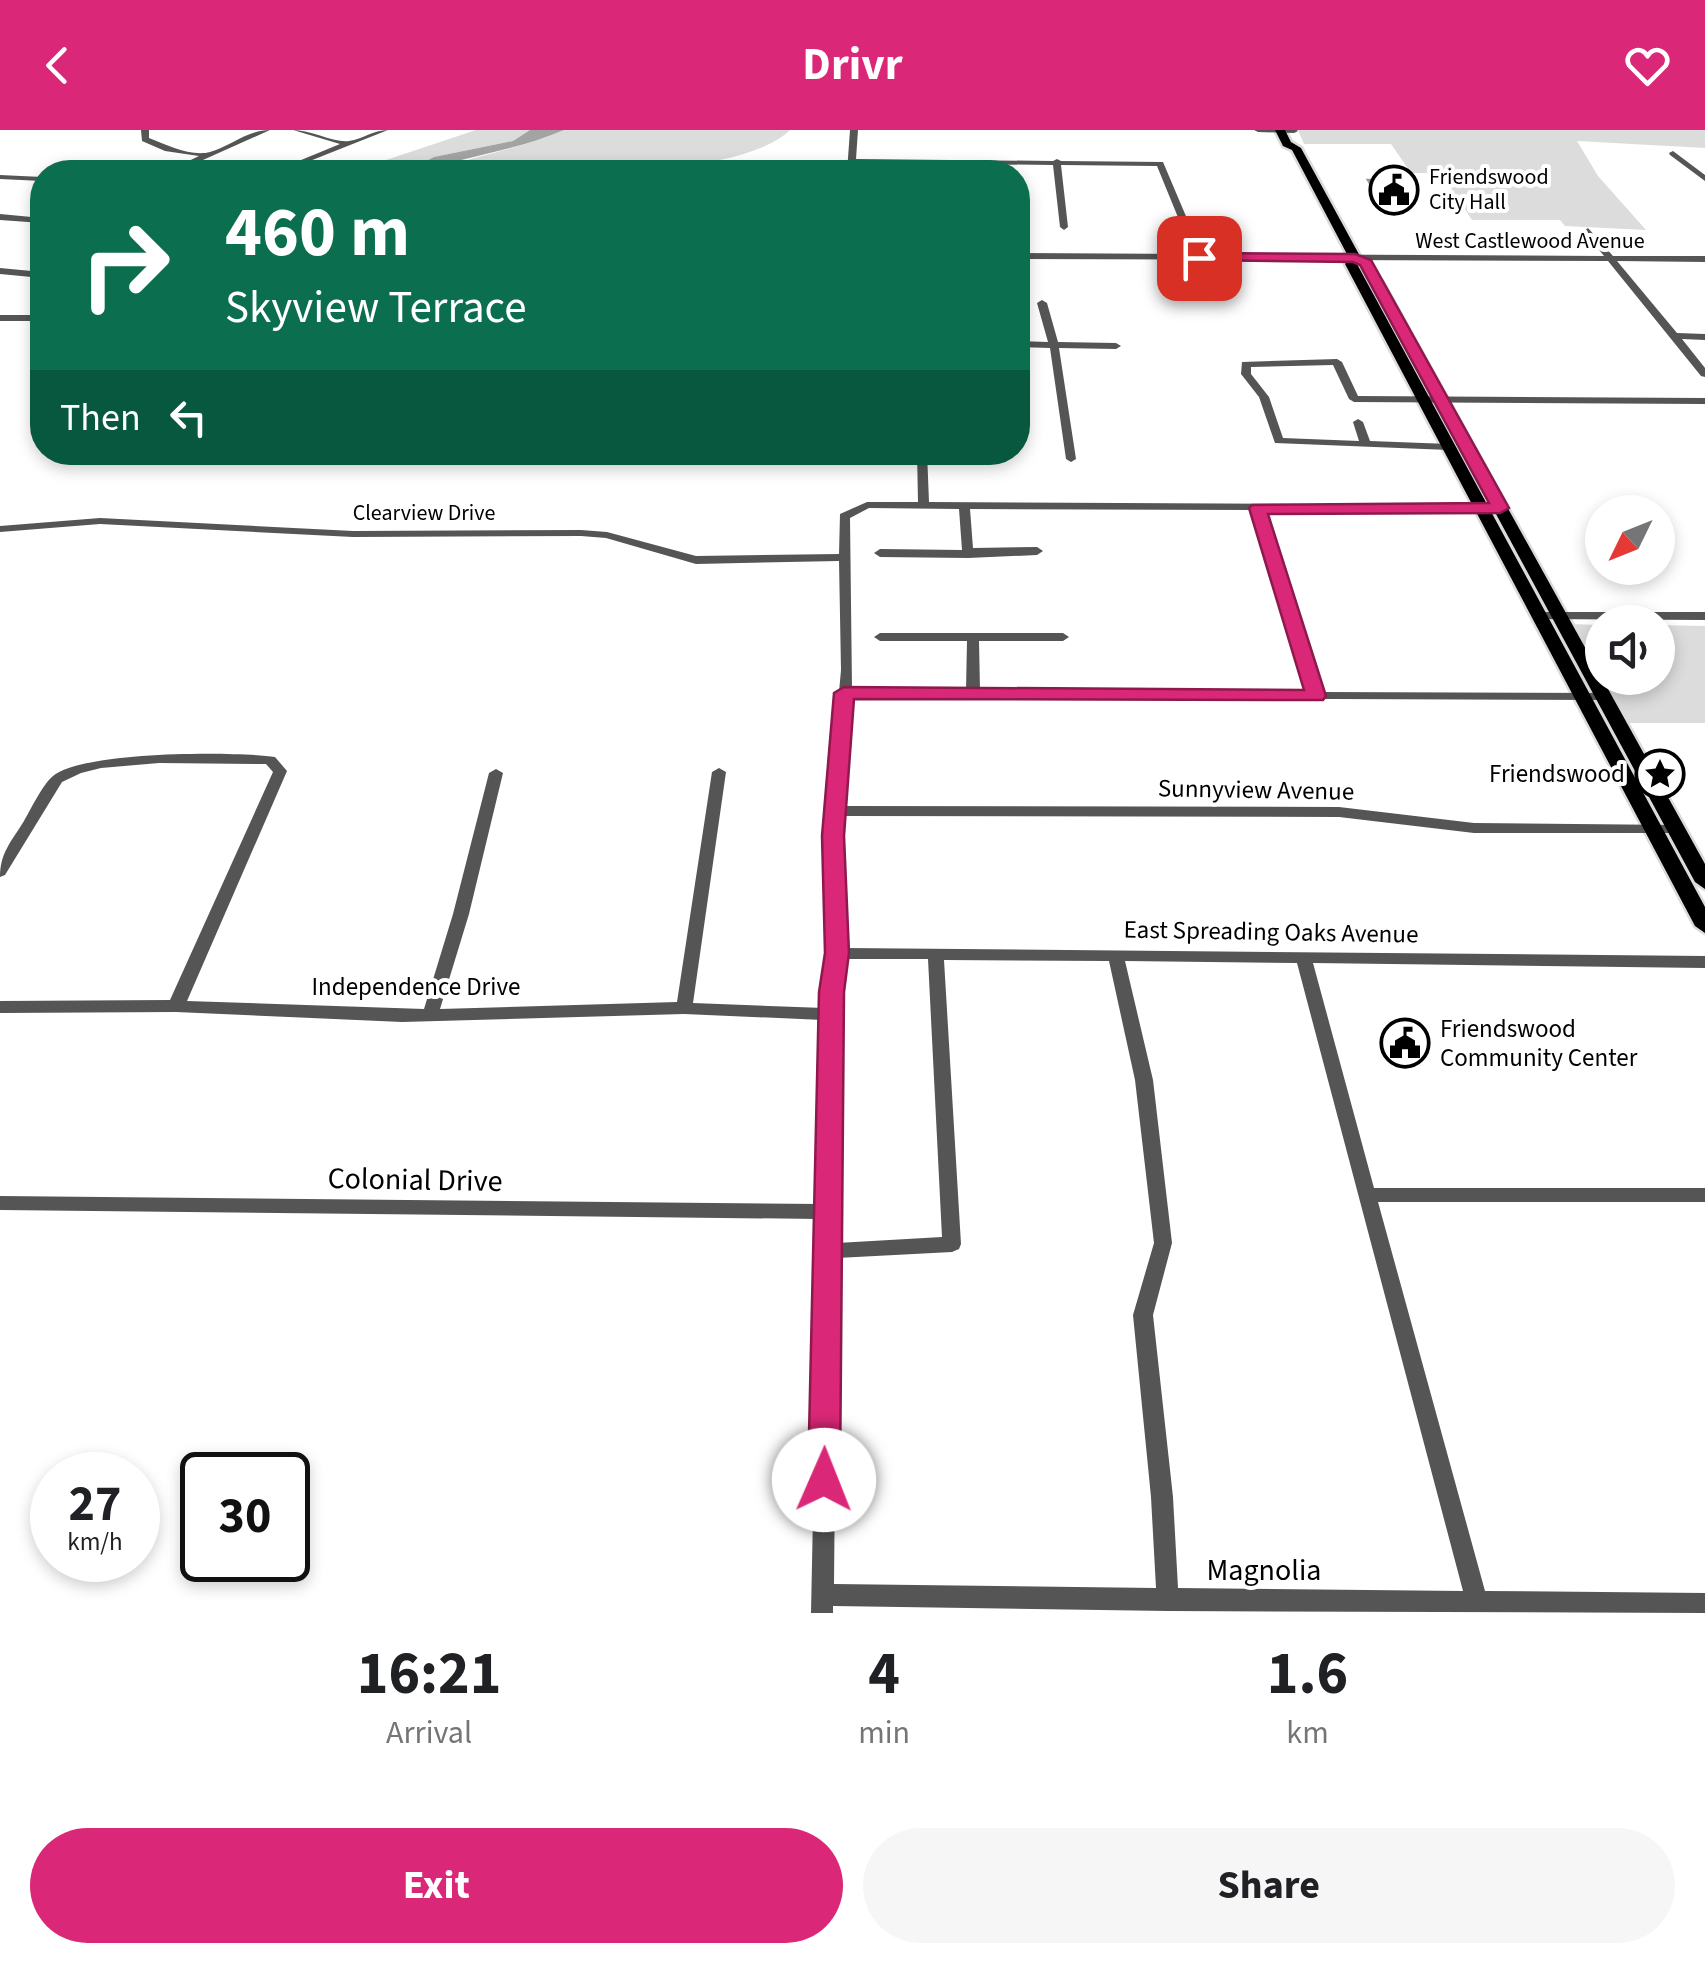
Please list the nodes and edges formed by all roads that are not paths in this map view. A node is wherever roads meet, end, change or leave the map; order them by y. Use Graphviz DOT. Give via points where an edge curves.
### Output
graph roads {
  1 [pos="145,130"];
  2 [pos="266,130"];
  3 [pos="297,130"];
  4 [pos="384,130"];
  5 [pos="854,130"];
  6 [pos="1258,130"];
  7 [pos="1281,130"];
  8 [pos="1294,131"];
  9 [pos="344,144"];
  10 [pos="1296,148"];
  11 [pos="1672,153"];
  12 [pos="204,155"];
  13 [pos="194,160"];
  14 [pos="305,160"];
  15 [pos="852,160"];
  16 [pos="1030,161"];
  17 [pos="1058,161"];
  18 [pos="0,177"];
  19 [pos="30,179"];
  20 [pos="1705,180"];
  21 [pos="0,217"];
  22 [pos="30,219"];
  23 [pos="1064,226"];
  24 [pos="1588,231"];
  25 [pos="1030,256"];
  26 [pos="1199,258"];
  27 [pos="1355,258"];
  28 [pos="1611,259"];
  29 [pos="1705,260"];
  30 [pos="0,271"];
  31 [pos="30,274"];
  32 [pos="1042,303"];
  33 [pos="0,318"];
  34 [pos="30,318"];
  35 [pos="1674,336"];
  36 [pos="1705,337"];
  37 [pos="1030,344"];
  38 [pos="1054,344"];
  39 [pos="1116,346"];
  40 [pos="1705,374"];
  41 [pos="1424,400"];
  42 [pos="1442,400"];
  43 [pos="1705,400"];
  44 [pos="1358,422"];
  45 [pos="1366,444"];
  46 [pos="1449,446"];
  47 [pos="1071,460"];
  48 [pos="922,465"];
  49 [pos="924,506"];
  50 [pos="964,506"];
  51 [pos="1258,508"];
  52 [pos="1491,508"];
  53 [pos="0,529"];
  54 [pos="1036,551"];
  55 [pos="968,552"];
  56 [pos="880,553"];
  57 [pos="844,557"];
  58 [pos="1705,616"];
  59 [pos="1549,617"];
  60 [pos="973,636"];
  61 [pos="880,637"];
  62 [pos="1063,638"];
  63 [pos="844,693"];
  64 [pos="973,694"];
  65 [pos="1316,696"];
  66 [pos="1582,697"];
  67 [pos="1603,698"];
  68 [pos="719,772"];
  69 [pos="496,773"];
  70 [pos="835,811"];
  71 [pos="1665,830"];
  72 [pos="0,872"];
  73 [pos="1705,882"];
  74 [pos="1705,926"];
  75 [pos="837,953"];
  76 [pos="1116,955"];
  77 [pos="936,956"];
  78 [pos="1302,957"];
  79 [pos="1705,962"];
  80 [pos="176,1006"];
  81 [pos="0,1007"];
  82 [pos="684,1008"];
  83 [pos="832,1014"];
  84 [pos="430,1015"];
  85 [pos="1366,1195"];
  86 [pos="1705,1195"];
  87 [pos="0,1203"];
  88 [pos="828,1212"];
  89 [pos="828,1251"];
  90 [pos="1168,1600"];
  91 [pos="822,1604"];
  92 [pos="1705,1604"];
  93 [pos="1478,1607"];
  1 -- 12 [label="street" via="152,144"];
  2 -- 12 [label="street"];
  3 -- 9 [label="street"];
  4 -- 9 [label="street"];
  5 -- 15 [label="street"];
  6 -- 7 [label="street"];
  7 -- 8 [label="street"];
  7 -- 10 [label="main road"];
  8 -- 10 [label="main road" via="1301,144"];
  9 -- 14 [label="street"];
  10 -- 27 [label="main road"];
  11 -- 20 [label="street"];
  12 -- 13 [label="street"];
  16 -- 17 [label="street"];
  17 -- 23 [label="street"];
  17 -- 26 [label="street" via="1160,164"];
  18 -- 19 [label="street"];
  21 -- 22 [label="street"];
  24 -- 28 [label="street"];
  25 -- 26 [label="street, West Castlewood Avenue"];
  26 -- 27 [label="street, West Castlewood Avenue"];
  27 -- 28 [label="street, West Castlewood Avenue"];
  27 -- 41 [label="main road" via="1351,264"];
  27 -- 42 [label="main road" via="1366,263"];
  28 -- 29 [label="street, West Castlewood Avenue"];
  28 -- 35 [label="street"];
  30 -- 31 [label="street"];
  32 -- 38 [label="street"];
  33 -- 34 [label="street"];
  35 -- 36 [label="street"];
  35 -- 40 [label="street"];
  37 -- 38 [label="street"];
  38 -- 39 [label="street"];
  38 -- 47 [label="street"];
  41 -- 42 [label="street"];
  41 -- 45 [label="street" via="1354,399 1337,362 1246,364 1280,441"];
  41 -- 46 [label="main road"];
  42 -- 43 [label="street"];
  42 -- 52 [label="main road"];
  44 -- 45 [label="street"];
  45 -- 46 [label="street"];
  46 -- 52 [label="main road"];
  48 -- 49 [label="street"];
  49 -- 50 [label="street"];
  49 -- 57 [label="street" via="867,505 845,515"];
  50 -- 51 [label="street"];
  50 -- 55 [label="street"];
  51 -- 52 [label="street"];
  51 -- 65 [label="street"];
  52 -- 59 [label="main road"];
  53 -- 57 [label="street, Clearview Drive" via="100,521 353,534 581,533 696,560"];
  54 -- 55 [label="street"];
  55 -- 56 [label="street"];
  57 -- 63 [label="street"];
  58 -- 59 [label="street"];
  59 -- 66 [label="main road"];
  59 -- 67 [label="main road"];
  60 -- 61 [label="street"];
  60 -- 62 [label="street"];
  60 -- 64 [label="street"];
  63 -- 64 [label="street"];
  63 -- 70 [label="street"];
  64 -- 65 [label="street"];
  65 -- 66 [label="street"];
  66 -- 67 [label="street"];
  66 -- 71 [label="main road"];
  67 -- 71 [label="main road"];
  68 -- 82 [label="street"];
  69 -- 84 [label="street"];
  70 -- 71 [label="street, Sunnyview Avenue" via="1338,812 1474,828"];
  70 -- 75 [label="street"];
  71 -- 73 [label="main road"];
  71 -- 74 [label="main road"];
  72 -- 80 [label="street" via="58,778 88,765 270,760 280,771"];
  75 -- 77 [label="street, East Spreading Oaks Avenue"];
  75 -- 83 [label="street"];
  76 -- 77 [label="street, East Spreading Oaks Avenue"];
  76 -- 78 [label="street, East Spreading Oaks Avenue"];
  76 -- 90 [label="street" via="1144,1080 1162,1243 1143,1316"];
  77 -- 89 [label="street" via="952,1244"];
  78 -- 79 [label="street, East Spreading Oaks Avenue"];
  78 -- 85 [label="street"];
  80 -- 81 [label="street, Independence Drive"];
  80 -- 84 [label="street, Independence Drive"];
  82 -- 83 [label="street, Independence Drive"];
  82 -- 84 [label="street, Independence Drive"];
  83 -- 88 [label="street"];
  85 -- 86 [label="street"];
  85 -- 93 [label="street"];
  87 -- 88 [label="street, Colonial Drive"];
  88 -- 89 [label="street"];
  89 -- 91 [label="street"];
  90 -- 91 [label="street, Magnolia"];
  90 -- 93 [label="street, Magnolia"];
  92 -- 93 [label="street, Magnolia"];
}
